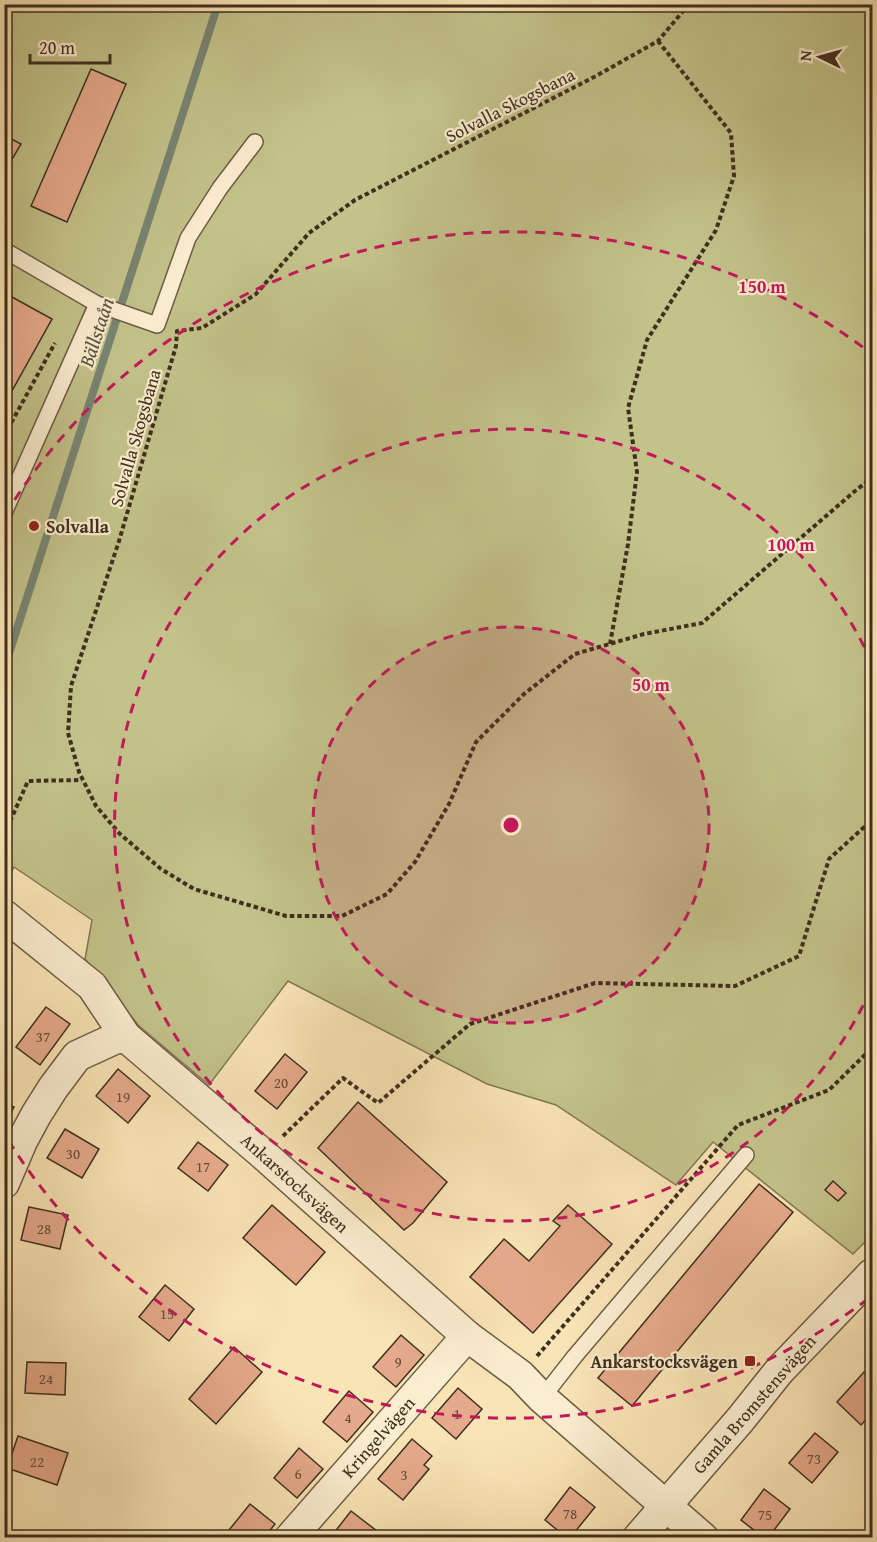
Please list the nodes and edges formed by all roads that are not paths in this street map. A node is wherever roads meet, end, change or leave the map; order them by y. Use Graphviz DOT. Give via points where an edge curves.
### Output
graph roads {
  1 [pos="255,142"];
  2 [pos="4,250"];
  3 [pos="96,304"];
  4 [pos="4,513"];
  5 [pos="4,915"];
  6 [pos="126,1037"];
  7 [pos="746,1155"];
  8 [pos="4,1184"];
  9 [pos="873,1274"];
  10 [pos="467,1336"];
  11 [pos="542,1398"];
  12 [pos="666,1506"];
  13 [pos="290,1538"];
  14 [pos="638,1538"];
  15 [pos="703,1538"];
  1 -- 3 [label="lane" via="188,238 157,325"];
  2 -- 3 [label="lane"];
  3 -- 4 [label="lane"];
  5 -- 6 [label="street, Ankarstocksvägen" via="92,986"];
  6 -- 8 [label="street" via="77,1056 36,1114"];
  6 -- 10 [label="street, Ankarstocksvägen"];
  7 -- 11 [label="lane"];
  9 -- 12 [label="street, Gamla Bromstensvägen" via="780,1370"];
  10 -- 11 [label="street, Ankarstocksvägen" via="520,1375"];
  10 -- 13 [label="street, Kringelvägen"];
  11 -- 12 [label="street, Ankarstocksvägen"];
  12 -- 14 [label="street, Gamla Bromstensvägen"];
  12 -- 15 [label="street, Ankarstocksvägen"];
}
